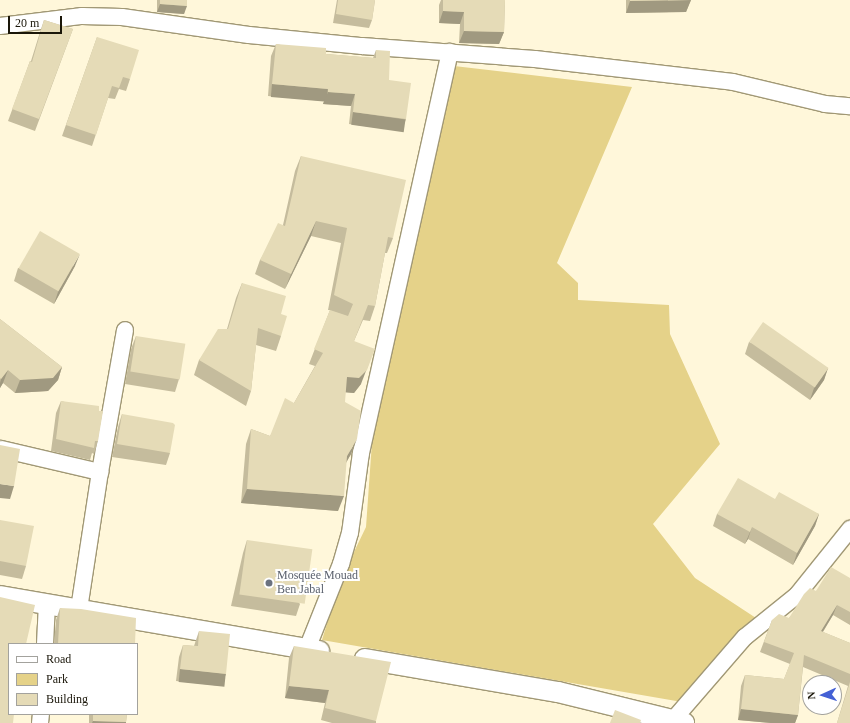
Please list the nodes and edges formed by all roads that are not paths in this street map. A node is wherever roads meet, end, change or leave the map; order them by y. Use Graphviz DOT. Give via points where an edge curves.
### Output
graph roads {
  1 [pos="0,26"];
  2 [pos="450,52"];
  3 [pos="850,106"];
  4 [pos="125,330"];
  5 [pos="1,449"];
  6 [pos="100,472"];
  7 [pos="850,529"];
  8 [pos="0,596"];
  9 [pos="47,603"];
  10 [pos="79,609"];
  11 [pos="44,643"];
  12 [pos="307,649"];
  13 [pos="670,721"];
  1 -- 2 [label="street" via="82,16 122,17 249,35"];
  2 -- 3 [label="street" via="733,82 825,104"];
  2 -- 12 [label="street" via="361,453 350,533 341,564"];
  4 -- 6 [label="street"];
  5 -- 6 [label="street"];
  6 -- 10 [label="street"];
  7 -- 13 [label="street" via="797,595 745,637"];
  8 -- 9 [label="street"];
  9 -- 10 [label="street"];
  9 -- 11 [label="street"];
  10 -- 12 [label="street"];
  12 -- 13 [label="street" via="558,692"];
}
